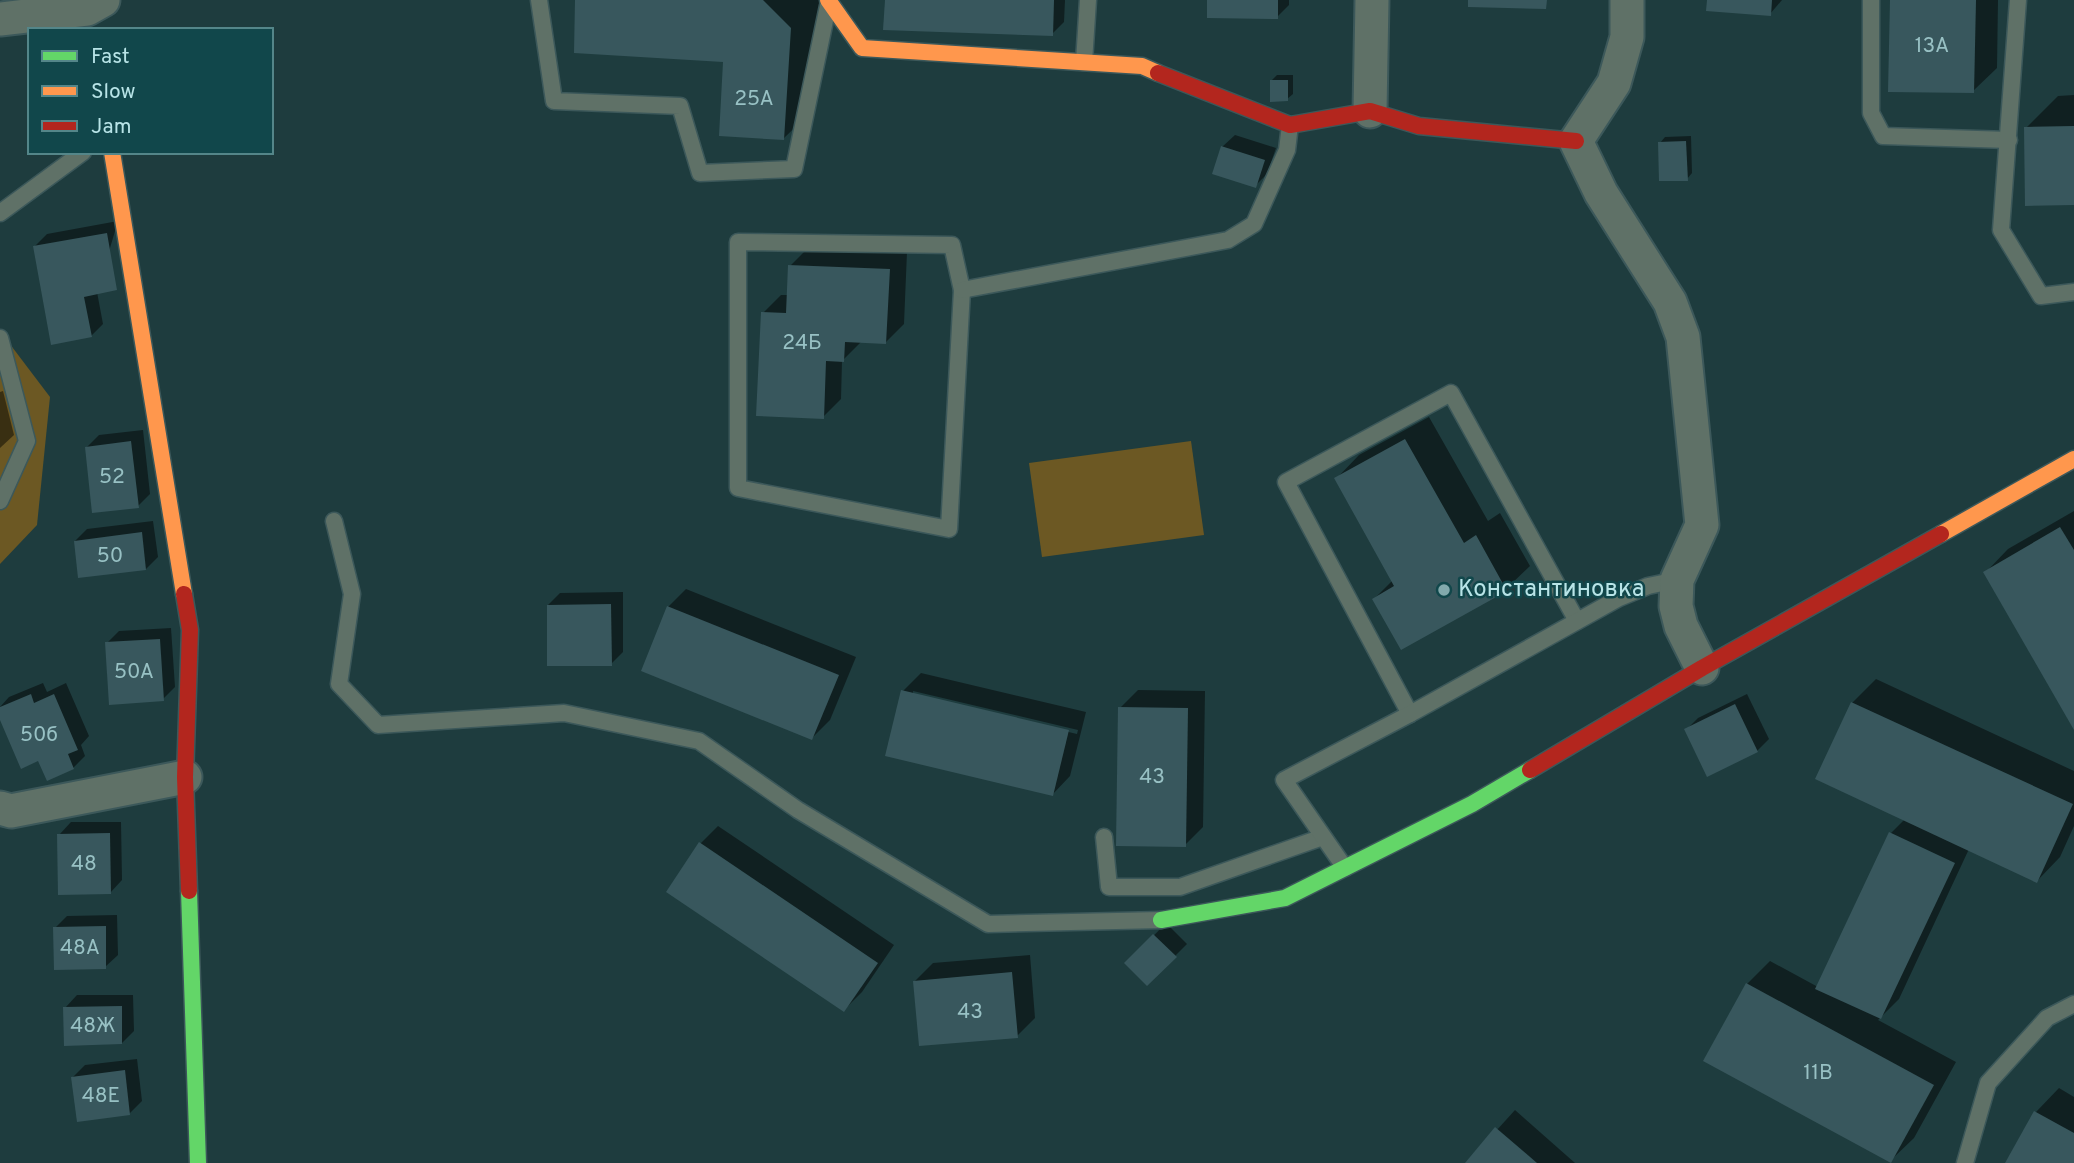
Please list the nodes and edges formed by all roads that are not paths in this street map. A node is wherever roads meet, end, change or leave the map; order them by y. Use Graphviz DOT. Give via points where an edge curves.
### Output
graph roads {
  1 [pos="538,0"];
  2 [pos="1088,0"];
  3 [pos="1372,0"];
  4 [pos="1627,0"];
  5 [pos="1871,0"];
  6 [pos="2018,0"];
  7 [pos="828,2"];
  8 [pos="94,13"];
  9 [pos="0,19"];
  10 [pos="1084,62"];
  11 [pos="1370,111"];
  12 [pos="1290,125"];
  13 [pos="2009,140"];
  14 [pos="1576,141"];
  15 [pos="80,154"];
  16 [pos="113,154"];
  17 [pos="0,213"];
  18 [pos="962,290"];
  19 [pos="2074,292"];
  20 [pos="0,338"];
  21 [pos="2074,459"];
  22 [pos="0,501"];
  23 [pos="334,521"];
  24 [pos="1677,580"];
  25 [pos="1577,621"];
  26 [pos="1702,668"];
  27 [pos="1410,714"];
  28 [pos="185,777"];
  29 [pos="0,808"];
  30 [pos="1323,837"];
  31 [pos="1104,838"];
  32 [pos="1345,868"];
  33 [pos="1161,920"];
  34 [pos="2074,1003"];
  35 [pos="198,1163"];
  36 [pos="1965,1163"];
  1 -- 7 [label="lane" via="554,101 680,106 700,173 794,169"];
  2 -- 10 [label="lane"];
  3 -- 11 [label="street"];
  4 -- 14 [label="street" via="1627,37 1614,83"];
  5 -- 13 [label="lane" via="1871,113 1883,136"];
  6 -- 13 [label="lane"];
  7 -- 10 [label="street" via="863,48"];
  8 -- 9 [label="street"];
  10 -- 12 [label="street" via="1142,66"];
  11 -- 12 [label="street"];
  11 -- 14 [label="street" via="1419,127"];
  12 -- 18 [label="lane" via="1287,150 1254,224 1228,240"];
  13 -- 19 [label="lane" via="2001,230 2041,296"];
  14 -- 24 [label="street" via="1601,193 1670,302 1683,337 1702,525"];
  15 -- 17 [label="lane"];
  16 -- 28 [label="street" via="190,630"];
  18 -- 18 [label="lane" via="949,529 738,488 738,242 952,245"];
  20 -- 22 [label="lane" via="27,441"];
  21 -- 26 [label="street"];
  23 -- 33 [label="lane" via="352,594 339,684 378,726 564,713 699,741 798,810 988,923"];
  24 -- 25 [label="lane" via="1648,586"];
  24 -- 26 [label="street" via="1681,626"];
  25 -- 27 [label="lane"];
  25 -- 27 [label="lane" via="1451,393 1286,482"];
  26 -- 32 [label="street" via="1472,804"];
  27 -- 30 [label="lane" via="1284,780"];
  28 -- 29 [label="street" via="11,811"];
  28 -- 35 [label="street"];
  30 -- 31 [label="lane" via="1180,887 1109,887"];
  30 -- 32 [label="lane"];
  32 -- 33 [label="street" via="1285,898"];
  34 -- 36 [label="lane" via="2047,1018 1988,1083"];
}
